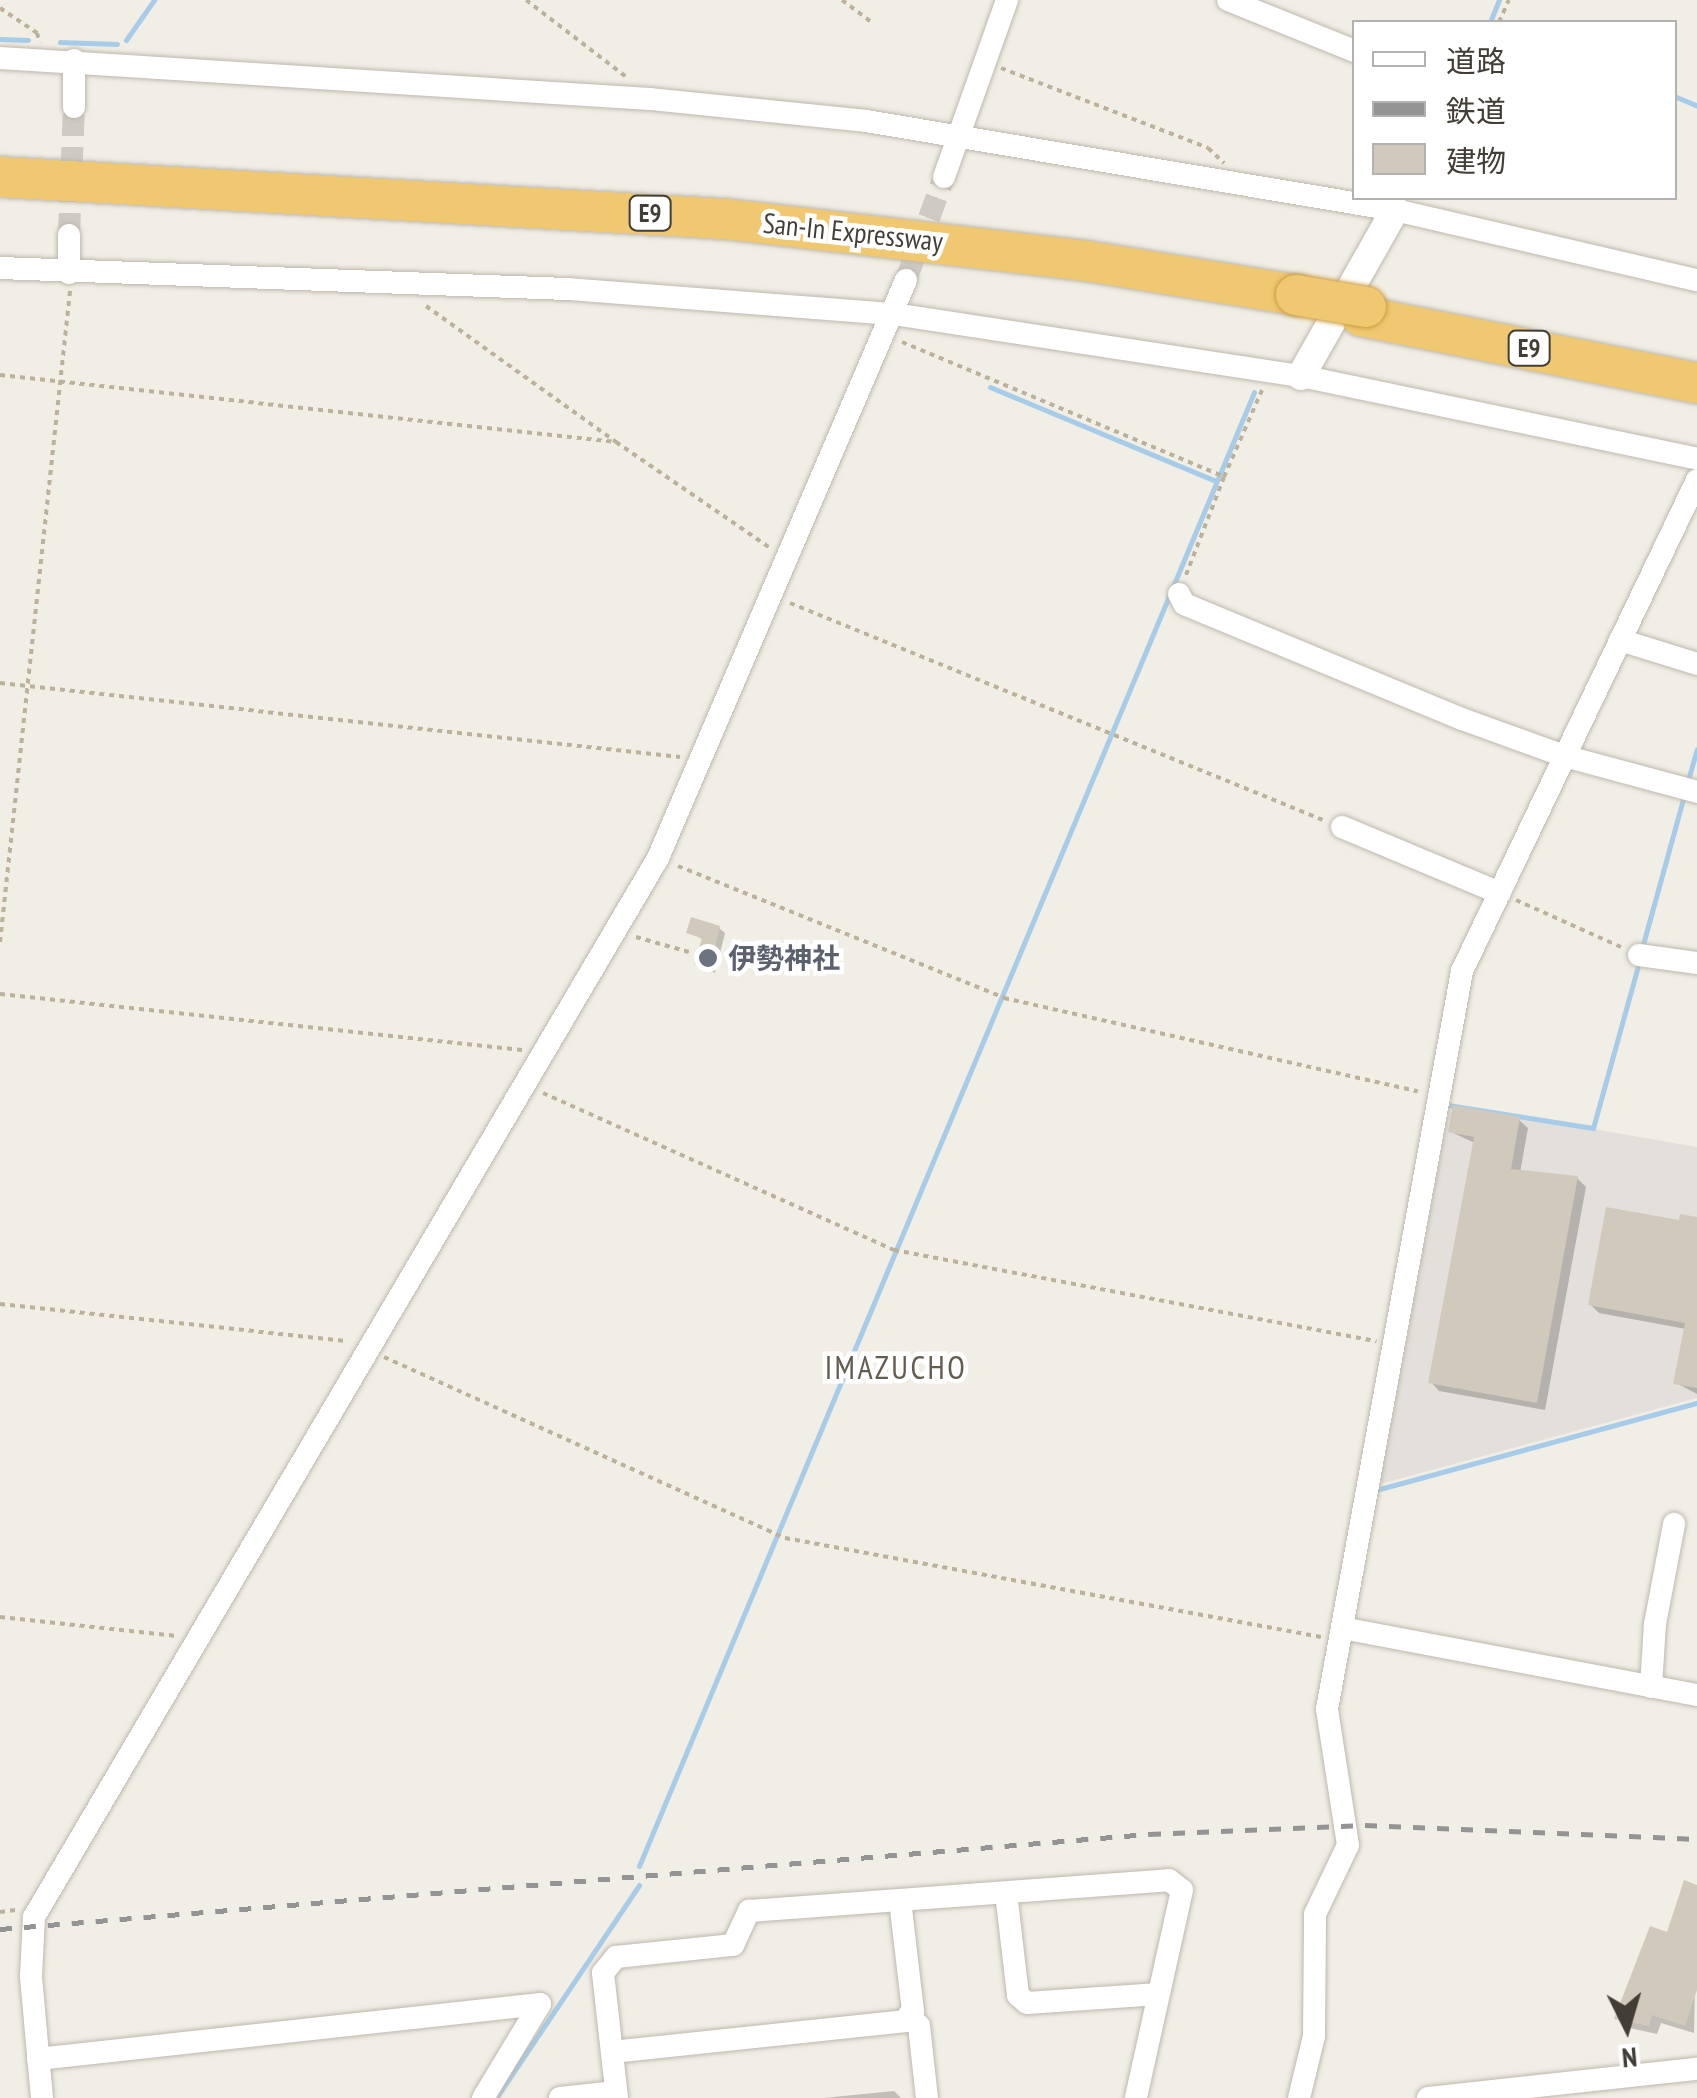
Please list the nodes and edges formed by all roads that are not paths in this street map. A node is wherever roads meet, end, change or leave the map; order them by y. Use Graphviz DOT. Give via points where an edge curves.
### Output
graph roads {
  1 [pos="1008,0"];
  2 [pos="1228,0"];
  3 [pos="1352,50"];
  4 [pos="0,58"];
  5 [pos="74,60"];
  6 [pos="74,107"];
  7 [pos="960,136"];
  8 [pos="0,177"];
  9 [pos="944,177"];
  10 [pos="0,189"];
  11 [pos="1352,197"];
  12 [pos="1372,200"];
  13 [pos="1398,204"];
  14 [pos="69,235"];
  15 [pos="0,268"];
  16 [pos="70,279"];
  17 [pos="906,280"];
  18 [pos="1697,280"];
  19 [pos="1295,300"];
  20 [pos="1363,312"];
  21 [pos="890,322"];
  22 [pos="1697,372"];
  23 [pos="1301,376"];
  24 [pos="1697,384"];
  25 [pos="1697,459"];
  26 [pos="1697,480"];
  27 [pos="1179,594"];
  28 [pos="1620,640"];
  29 [pos="1697,664"];
  30 [pos="1564,756"];
  31 [pos="1697,792"];
  32 [pos="1342,827"];
  33 [pos="1500,893"];
  34 [pos="1639,955"];
  35 [pos="1697,964"];
  36 [pos="1674,1524"];
  37 [pos="1341,1634"];
  38 [pos="1651,1688"];
  39 [pos="1697,1695"];
  40 [pos="1006,1892"];
  41 [pos="900,1901"];
  42 [pos="1158,1994"];
  43 [pos="910,2016"];
  44 [pos="612,2052"];
  45 [pos="38,2058"];
  46 [pos="1697,2068"];
  47 [pos="1600,2089"];
  48 [pos="616,2095"];
  49 [pos="42,2098"];
  50 [pos="483,2098"];
  51 [pos="560,2098"];
  52 [pos="926,2098"];
  53 [pos="1136,2098"];
  54 [pos="1299,2098"];
  55 [pos="1428,2098"];
  1 -- 7 [label="street"];
  2 -- 3 [label="street"];
  4 -- 5 [label="street"];
  5 -- 6 [label="street"];
  5 -- 7 [label="street" via="650,98"];
  7 -- 9 [label="street"];
  7 -- 11 [label="street"];
  8 -- 19 [label="highway, San-In Expressway / E9" via="725,218 1027,253"];
  10 -- 19 [label="highway, San-In Expressway / E9" via="724,230"];
  12 -- 13 [label="street"];
  13 -- 18 [label="street"];
  13 -- 23 [label="street"];
  14 -- 16 [label="street"];
  15 -- 16 [label="street"];
  16 -- 21 [label="street" via="408,283"];
  17 -- 21 [label="street"];
  19 -- 20 [label="highway, San-In Expressway / E9, bridge"];
  20 -- 22 [label="highway, San-In Expressway / E9"];
  20 -- 24 [label="highway, San-In Expressway / E9"];
  21 -- 23 [label="street"];
  21 -- 45 [label="street" via="658,858 34,1916"];
  23 -- 25 [label="street"];
  26 -- 28 [label="street"];
  27 -- 30 [label="street" via="1184,604"];
  28 -- 29 [label="street"];
  28 -- 30 [label="street"];
  30 -- 31 [label="street"];
  30 -- 33 [label="street"];
  32 -- 33 [label="street"];
  33 -- 37 [label="street" via="1462,971"];
  34 -- 35 [label="street"];
  36 -- 38 [label="street"];
  37 -- 38 [label="street"];
  37 -- 54 [label="street" via="1327,1716 1348,1845 1316,1914 1314,2036"];
  38 -- 39 [label="street"];
  40 -- 41 [label="street"];
  40 -- 42 [label="street" via="1018,1995 1027,2003"];
  40 -- 42 [label="street" via="1169,1880 1182,1890"];
  41 -- 43 [label="street"];
  41 -- 44 [label="street" via="749,1911 733,1945 616,1957 603,1973"];
  42 -- 53 [label="street"];
  43 -- 44 [label="street"];
  43 -- 52 [label="street" via="919,2026"];
  44 -- 48 [label="street"];
  45 -- 49 [label="street"];
  45 -- 50 [label="street" via="540,2004"];
  46 -- 47 [label="street"];
  47 -- 55 [label="street"];
  48 -- 51 [label="street"];
}
